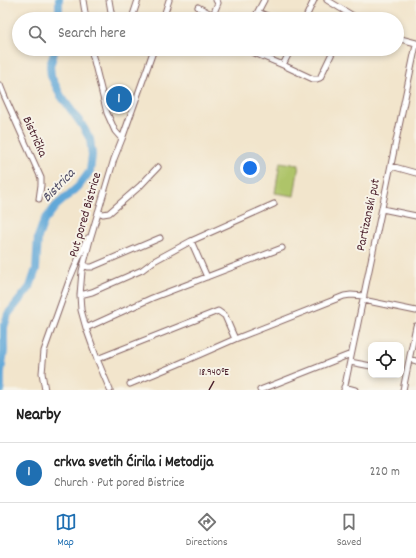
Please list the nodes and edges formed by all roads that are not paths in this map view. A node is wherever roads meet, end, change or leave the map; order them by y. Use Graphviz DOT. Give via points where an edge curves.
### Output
graph roads {
  1 [pos="83,0"];
  2 [pos="109,0"];
  3 [pos="138,0"];
  4 [pos="169,0"];
  5 [pos="216,0"];
  6 [pos="264,0"];
  7 [pos="314,0"];
  8 [pos="328,0"];
  9 [pos="198,6"];
  10 [pos="85,12"];
  11 [pos="111,12"];
  12 [pos="134,12"];
  13 [pos="165,12"];
  14 [pos="206,12"];
  15 [pos="214,12"];
  16 [pos="258,12"];
  17 [pos="308,12"];
  18 [pos="347,12"];
  19 [pos="404,40"];
  20 [pos="416,44"];
  21 [pos="92,56"];
  22 [pos="152,56"];
  23 [pos="262,56"];
  24 [pos="288,56"];
  25 [pos="331,56"];
  26 [pos="414,62"];
  27 [pos="283,65"];
  28 [pos="0,85"];
  29 [pos="122,139"];
  30 [pos="391,166"];
  31 [pos="158,167"];
  32 [pos="416,172"];
  33 [pos="39,199"];
  34 [pos="274,204"];
  35 [pos="382,209"];
  36 [pos="98,212"];
  37 [pos="416,216"];
  38 [pos="91,236"];
  39 [pos="160,238"];
  40 [pos="191,241"];
  41 [pos="282,248"];
  42 [pos="74,268"];
  43 [pos="82,268"];
  44 [pos="207,277"];
  45 [pos="80,295"];
  46 [pos="363,298"];
  47 [pos="416,311"];
  48 [pos="416,326"];
  49 [pos="86,328"];
  50 [pos="235,339"];
  51 [pos="351,354"];
  52 [pos="410,358"];
  53 [pos="96,359"];
  54 [pos="416,361"];
  55 [pos="350,362"];
  56 [pos="368,365"];
  57 [pos="404,373"];
  58 [pos="404,378"];
  59 [pos="130,384"];
  60 [pos="344,389"];
  61 [pos="45,390"];
  62 [pos="110,390"];
  63 [pos="260,390"];
  64 [pos="355,390"];
  65 [pos="403,390"];
  1 -- 10 [label="street"];
  2 -- 11 [label="street"];
  3 -- 12 [label="street"];
  4 -- 13 [label="street"];
  5 -- 15 [label="street" via="218,3"];
  6 -- 16 [label="street"];
  7 -- 17 [label="street"];
  8 -- 18 [label="street"];
  9 -- 14 [label="street"];
  19 -- 20 [label="street"];
  20 -- 26 [label="street, Partizanski put"];
  21 -- 29 [label="street" via="107,113 115,131"];
  22 -- 29 [label="street, Put pored Bistrice"];
  23 -- 27 [label="street"];
  24 -- 27 [label="street"];
  25 -- 27 [label="street" via="320,78 317,79"];
  26 -- 30 [label="street, Partizanski put"];
  28 -- 33 [label="street, Bistrička" via="40,178"];
  29 -- 36 [label="street, Put pored Bistrice"];
  30 -- 32 [label="street"];
  30 -- 35 [label="street, Partizanski put"];
  31 -- 36 [label="street" via="109,213"];
  34 -- 40 [label="street"];
  35 -- 37 [label="street"];
  35 -- 46 [label="street, Partizanski put"];
  36 -- 38 [label="street, Put pored Bistrice"];
  38 -- 42 [label="street" via="85,243"];
  38 -- 43 [label="street, Put pored Bistrice"];
  39 -- 43 [label="street" via="92,267"];
  40 -- 44 [label="street"];
  40 -- 45 [label="street" via="142,270"];
  41 -- 44 [label="street"];
  42 -- 43 [label="street"];
  42 -- 61 [label="street" via="44,351 42,374"];
  43 -- 45 [label="street, Put pored Bistrice"];
  44 -- 49 [label="street" via="152,298"];
  45 -- 49 [label="street, Put pored Bistrice"];
  46 -- 47 [label="street"];
  46 -- 50 [label="street" via="344,296"];
  46 -- 51 [label="street, Partizanski put"];
  48 -- 52 [label="street"];
  49 -- 53 [label="street, Put pored Bistrice"];
  50 -- 53 [label="street" via="225,316 218,311"];
  50 -- 59 [label="street"];
  51 -- 55 [label="street, Partizanski put"];
  51 -- 63 [label="street"];
  52 -- 54 [label="street"];
  52 -- 57 [label="street"];
  53 -- 62 [label="street, Put pored Bistrice"];
  55 -- 56 [label="street"];
  55 -- 60 [label="street, Partizanski put"];
  58 -- 65 [label="street"];
  60 -- 64 [label="street"];
}
